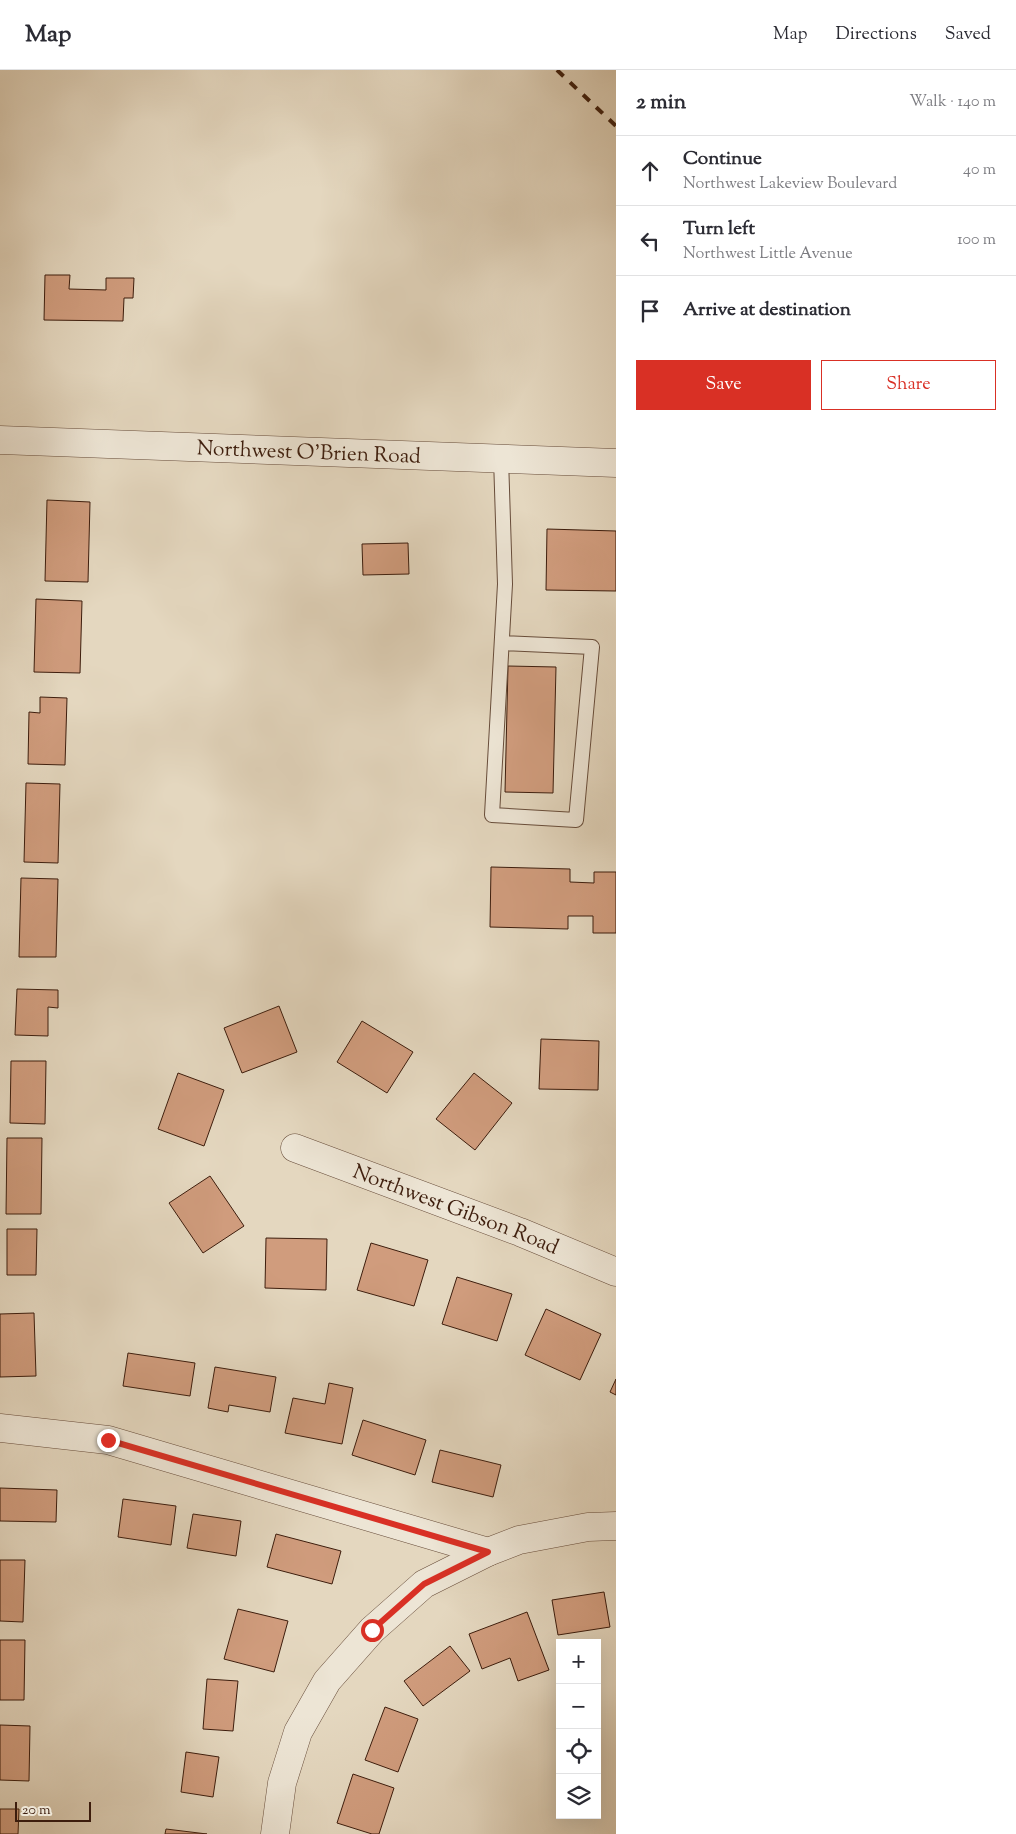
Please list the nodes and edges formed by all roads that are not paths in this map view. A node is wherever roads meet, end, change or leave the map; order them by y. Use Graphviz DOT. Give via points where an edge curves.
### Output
graph roads {
  1 [pos="0,440"];
  2 [pos="501,458"];
  3 [pos="616,463"];
  4 [pos="502,643"];
  5 [pos="295,1148"];
  6 [pos="616,1272"];
  7 [pos="0,1428"];
  8 [pos="616,1526"];
  9 [pos="488,1552"];
  10 [pos="275,1834"];
  1 -- 2 [label="street, Northwest O'Brien Road"];
  2 -- 3 [label="street, Northwest O'Brien Road"];
  2 -- 4 [label="lane" via="505,584"];
  4 -- 4 [label="lane" via="492,815 576,820 592,647"];
  5 -- 6 [label="street, Northwest Gibson Road" via="520,1232"];
  7 -- 9 [label="street" via="108,1440"];
  8 -- 9 [label="street" via="588,1527 520,1540"];
  9 -- 10 [label="street" via="424,1584 372,1630 327,1681 298,1732 282,1783"];
}
